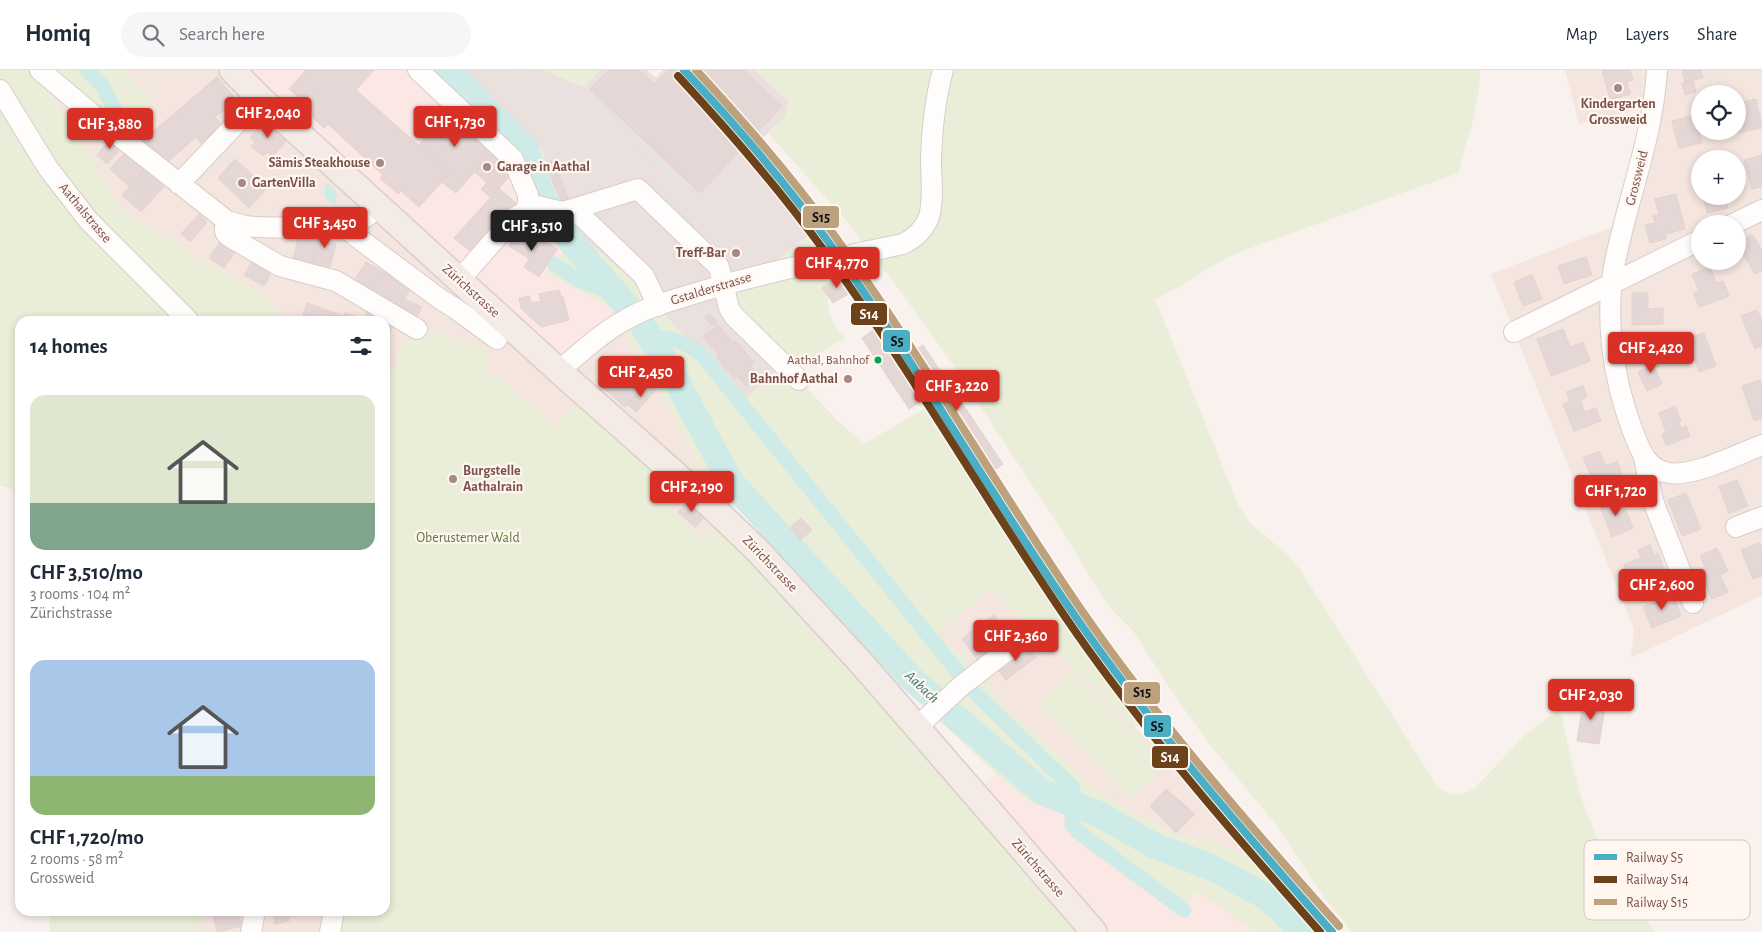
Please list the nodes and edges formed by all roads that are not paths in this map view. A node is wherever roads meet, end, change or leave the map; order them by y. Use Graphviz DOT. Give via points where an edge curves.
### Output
graph roads {
  1 [pos="40,70"];
  2 [pos="232,70"];
  3 [pos="418,70"];
  4 [pos="943,70"];
  5 [pos="1656,70"];
  6 [pos="0,90"];
  7 [pos="250,108"];
  8 [pos="179,184"];
  9 [pos="532,204"];
  10 [pos="378,206"];
  11 [pos="568,210"];
  12 [pos="1762,210"];
  13 [pos="1746,218"];
  14 [pos="227,221"];
  15 [pos="350,225"];
  16 [pos="1691,244"];
  17 [pos="468,270"];
  18 [pos="1612,284"];
  19 [pos="722,285"];
  20 [pos="658,306"];
  21 [pos="184,316"];
  22 [pos="417,329"];
  23 [pos="1514,332"];
  24 [pos="497,338"];
  25 [pos="559,371"];
  26 [pos="799,380"];
  27 [pos="1762,445"];
  28 [pos="1644,458"];
  29 [pos="1762,517"];
  30 [pos="1736,527"];
  31 [pos="1693,603"];
  32 [pos="1013,646"];
  33 [pos="946,700"];
  34 [pos="254,916"];
  35 [pos="334,916"];
  36 [pos="251,932"];
  37 [pos="330,932"];
  38 [pos="1094,932"];
  1 -- 8 [label="street"];
  2 -- 10 [label="main road, Zürichstrasse"];
  3 -- 9 [label="street" via="513,159"];
  4 -- 19 [label="street, Gstalderstrasse" via="931,138 931,207 923,229 913,239 903,244"];
  5 -- 18 [label="street, Grossweid" via="1649,131"];
  6 -- 21 [label="street, Aathalstrasse" via="48,168 88,220"];
  7 -- 8 [label="street"];
  8 -- 14 [label="street"];
  9 -- 11 [label="street"];
  9 -- 17 [label="street" via="526,212 514,218"];
  10 -- 15 [label="street"];
  10 -- 25 [label="main road, Zürichstrasse"];
  11 -- 19 [label="street" via="638,189 719,267"];
  11 -- 20 [label="street" via="644,276"];
  12 -- 13 [label="street"];
  14 -- 15 [label="street" via="256,227"];
  14 -- 22 [label="street" via="224,232 280,266 336,281"];
  15 -- 24 [label="street" via="358,238"];
  16 -- 18 [label="street"];
  18 -- 23 [label="street"];
  18 -- 28 [label="street, Grossweid" via="1614,364 1626,413"];
  19 -- 20 [label="street, Gstalderstrasse"];
  19 -- 26 [label="street" via="734,316"];
  20 -- 25 [label="street, Gstalderstrasse" via="619,324"];
  25 -- 33 [label="main road, Zürichstrasse" via="714,509 863,665"];
  27 -- 28 [label="street" via="1679,474 1656,468"];
  28 -- 31 [label="street, Grossweid" via="1653,501"];
  29 -- 30 [label="street"];
  32 -- 33 [label="street"];
  33 -- 38 [label="main road, Zürichstrasse"];
  34 -- 36 [label="street"];
  35 -- 37 [label="street"];
}
